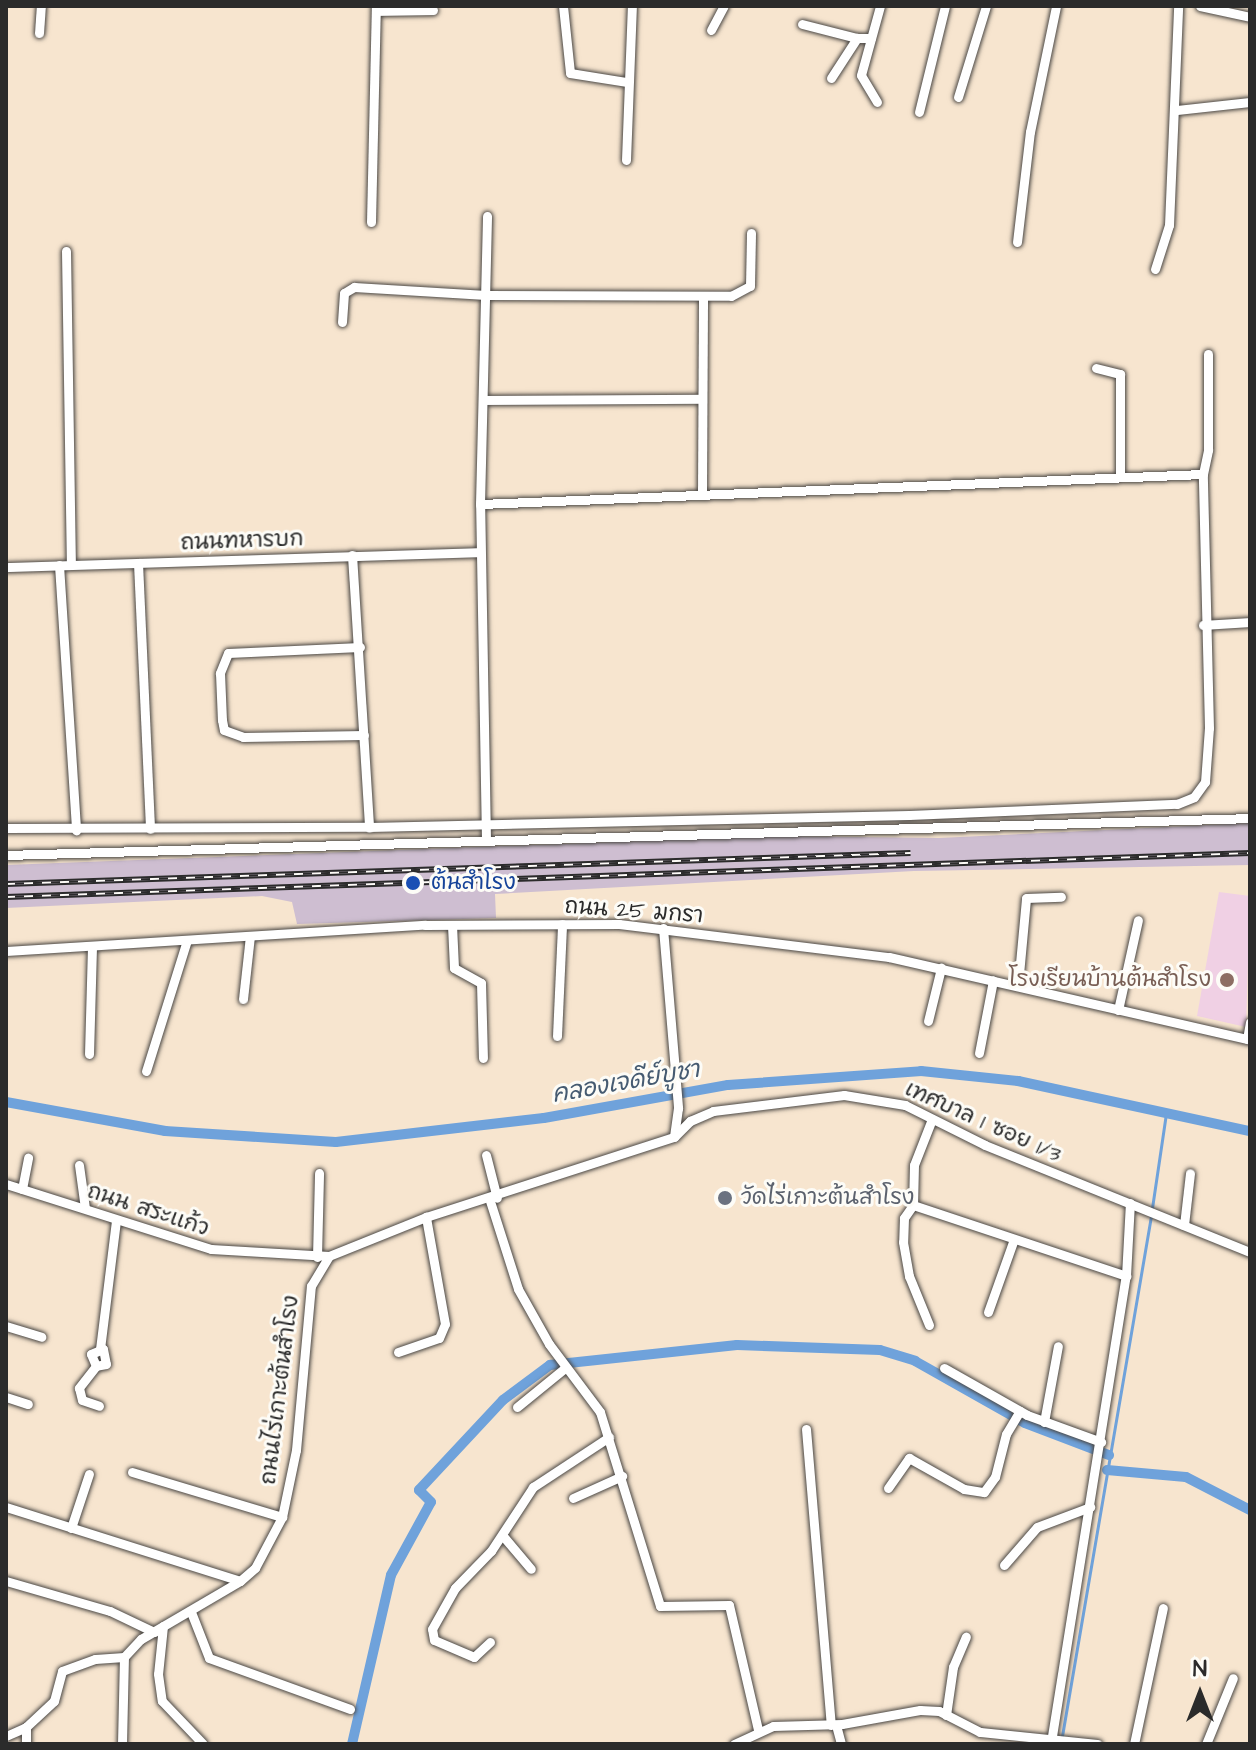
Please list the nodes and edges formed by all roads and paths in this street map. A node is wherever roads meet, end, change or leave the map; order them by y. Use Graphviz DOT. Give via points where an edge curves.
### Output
graph roads {
  1 [pos="41,6"];
  2 [pos="563,6"];
  3 [pos="632,6"];
  4 [pos="724,6"];
  5 [pos="880,6"];
  6 [pos="945,6"];
  7 [pos="986,6"];
  8 [pos="1056,6"];
  9 [pos="1178,6"];
  10 [pos="1200,6"];
  11 [pos="376,8"];
  12 [pos="433,10"];
  13 [pos="1250,17"];
  14 [pos="802,24"];
  15 [pos="711,30"];
  16 [pos="39,33"];
  17 [pos="857,38"];
  18 [pos="871,38"];
  19 [pos="831,78"];
  20 [pos="627,82"];
  21 [pos="958,97"];
  22 [pos="877,102"];
  23 [pos="1250,102"];
  24 [pos="1177,110"];
  25 [pos="919,112"];
  26 [pos="626,160"];
  27 [pos="487,216"];
  28 [pos="371,222"];
  29 [pos="751,233"];
  30 [pos="1017,242"];
  31 [pos="66,251"];
  32 [pos="1155,269"];
  33 [pos="486,295"];
  34 [pos="703,296"];
  35 [pos="342,322"];
  36 [pos="1208,354"];
  37 [pos="1096,368"];
  38 [pos="702,399"];
  39 [pos="485,400"];
  40 [pos="1203,474"];
  41 [pos="1120,477"];
  42 [pos="702,494"];
  43 [pos="480,504"];
  44 [pos="480,552"];
  45 [pos="352,555"];
  46 [pos="138,563"];
  47 [pos="59,565"];
  48 [pos="71,565"];
  49 [pos="6,567"];
  50 [pos="1250,622"];
  51 [pos="1203,625"];
  52 [pos="360,647"];
  53 [pos="364,735"];
  54 [pos="1250,818"];
  55 [pos="487,824"];
  56 [pos="369,827"];
  57 [pos="6,828"];
  58 [pos="150,829"];
  59 [pos="76,830"];
  60 [pos="486,840"];
  61 [pos="6,855"];
  62 [pos="1061,897"];
  63 [pos="1138,920"];
  64 [pos="562,924"];
  65 [pos="452,925"];
  66 [pos="663,928"];
  67 [pos="250,936"];
  68 [pos="187,940"];
  69 [pos="92,946"];
  70 [pos="6,951"];
  71 [pos="941,968"];
  72 [pos="993,980"];
  73 [pos="1018,985"];
  74 [pos="243,999"];
  75 [pos="1118,1010"];
  76 [pos="928,1021"];
  77 [pos="1250,1022"];
  78 [pos="557,1036"];
  79 [pos="1248,1040"];
  80 [pos="979,1053"];
  81 [pos="89,1054"];
  82 [pos="483,1058"];
  83 [pos="146,1071"];
  84 [pos="932,1119"];
  85 [pos="674,1137"];
  86 [pos="486,1155"];
  87 [pos="28,1158"];
  88 [pos="79,1165"];
  89 [pos="319,1173"];
  90 [pos="1190,1173"];
  91 [pos="6,1184"];
  92 [pos="22,1189"];
  93 [pos="493,1199"];
  94 [pos="913,1205"];
  95 [pos="1134,1205"];
  96 [pos="85,1208"];
  97 [pos="426,1217"];
  98 [pos="116,1220"];
  99 [pos="1184,1225"];
  100 [pos="1014,1239"];
  101 [pos="1249,1248"];
  102 [pos="329,1256"];
  103 [pos="317,1257"];
  104 [pos="1126,1276"];
  105 [pos="988,1312"];
  106 [pos="929,1325"];
  107 [pos="6,1326"];
  108 [pos="41,1337"];
  109 [pos="1058,1346"];
  110 [pos="398,1352"];
  111 [pos="563,1363"];
  112 [pos="944,1368"];
  113 [pos="6,1397"];
  114 [pos="28,1404"];
  115 [pos="99,1406"];
  116 [pos="517,1407"];
  117 [pos="1017,1415"];
  118 [pos="1044,1422"];
  119 [pos="806,1429"];
  120 [pos="609,1437"];
  121 [pos="1100,1447"];
  122 [pos="132,1472"];
  123 [pos="89,1474"];
  124 [pos="622,1476"];
  125 [pos="888,1488"];
  126 [pos="573,1498"];
  127 [pos="6,1507"];
  128 [pos="1090,1507"];
  129 [pos="282,1517"];
  130 [pos="71,1528"];
  131 [pos="503,1536"];
  132 [pos="1004,1565"];
  133 [pos="531,1569"];
  134 [pos="6,1581"];
  135 [pos="240,1581"];
  136 [pos="1163,1608"];
  137 [pos="191,1612"];
  138 [pos="159,1629"];
  139 [pos="966,1637"];
  140 [pos="490,1642"];
  141 [pos="124,1657"];
  142 [pos="1233,1678"];
  143 [pos="350,1709"];
  144 [pos="946,1715"];
  145 [pos="834,1725"];
  146 [pos="26,1727"];
  147 [pos="758,1730"];
  148 [pos="6,1736"];
  149 [pos="1053,1736"];
  150 [pos="1003,1739"];
  151 [pos="1022,1739"];
  152 [pos="26,1744"];
  153 [pos="122,1744"];
  154 [pos="203,1744"];
  155 [pos="734,1744"];
  156 [pos="841,1744"];
  157 [pos="1097,1744"];
  158 [pos="1134,1744"];
  159 [pos="1206,1744"];
  1 -- 16 [label="street"];
  2 -- 20 [label="street" via="570,73"];
  3 -- 20 [label="street"];
  4 -- 15 [label="street"];
  5 -- 18 [label="street"];
  6 -- 25 [label="street"];
  7 -- 21 [label="street"];
  8 -- 30 [label="street" via="1030,132"];
  9 -- 24 [label="street"];
  10 -- 13 [label="street"];
  11 -- 12 [label="street"];
  11 -- 28 [label="street"];
  14 -- 17 [label="street"];
  17 -- 18 [label="street"];
  17 -- 19 [label="street"];
  18 -- 22 [label="street" via="861,75"];
  20 -- 26 [label="street"];
  23 -- 24 [label="street"];
  24 -- 32 [label="street" via="1169,225"];
  27 -- 33 [label="street"];
  29 -- 34 [label="street" via="750,286 731,296"];
  31 -- 48 [label="street"];
  33 -- 34 [label="street"];
  33 -- 35 [label="street" via="354,287 344,293"];
  33 -- 39 [label="street"];
  34 -- 38 [label="street"];
  36 -- 40 [label="street"];
  37 -- 41 [label="street" via="1120,374"];
  38 -- 39 [label="street"];
  38 -- 42 [label="street"];
  39 -- 43 [label="street"];
  40 -- 41 [label="street"];
  40 -- 51 [label="street"];
  41 -- 42 [label="street"];
  42 -- 43 [label="street"];
  43 -- 44 [label="street"];
  44 -- 45 [label="street, ถนนทหารบก"];
  44 -- 55 [label="street"];
  45 -- 46 [label="street, ถนนทหารบก"];
  45 -- 52 [label="street"];
  46 -- 48 [label="street, ถนนทหารบก"];
  46 -- 58 [label="street"];
  47 -- 48 [label="street, ถนนทหารบก"];
  47 -- 49 [label="street, ถนนทหารบก"];
  47 -- 59 [label="street"];
  50 -- 51 [label="street"];
  51 -- 55 [label="street" via="1208,762 1205,782 1194,797 1177,804"];
  52 -- 53 [label="street"];
  52 -- 53 [label="street" via="228,653 220,673 222,720 224,730 243,737"];
  53 -- 56 [label="street"];
  54 -- 60 [label="street"];
  55 -- 56 [label="street"];
  55 -- 60 [label="street"];
  56 -- 58 [label="street"];
  57 -- 59 [label="street"];
  58 -- 59 [label="street"];
  60 -- 61 [label="street"];
  62 -- 73 [label="street" via="1026,898"];
  63 -- 75 [label="street"];
  64 -- 65 [label="street, ถนน 25 มกรา"];
  64 -- 66 [label="street, ถนน 25 มกรา"];
  64 -- 78 [label="street"];
  65 -- 67 [label="street, ถนน 25 มกรา"];
  65 -- 82 [label="street" via="454,968 481,983"];
  66 -- 71 [label="street, ถนน 25 มกรา" via="858,952"];
  66 -- 85 [label="street" via="678,1108"];
  67 -- 68 [label="street, ถนน 25 มกรา"];
  67 -- 74 [label="street"];
  68 -- 69 [label="street, ถนน 25 มกรา"];
  68 -- 83 [label="street"];
  69 -- 70 [label="street, ถนน 25 มกรา"];
  69 -- 81 [label="street"];
  71 -- 72 [label="street, ถนน 25 มกรา"];
  71 -- 76 [label="street"];
  72 -- 73 [label="street, ถนน 25 มกรา"];
  72 -- 80 [label="street"];
  73 -- 75 [label="street, ถนน 25 มกรา"];
  75 -- 79 [label="street, ถนน 25 มกรา"];
  77 -- 79 [label="street"];
  84 -- 85 [label="street, เทศบาล 1 ซอย 1/3" via="885,1098 844,1095 745,1106 690,1121"];
  84 -- 94 [label="street" via="914,1165"];
  84 -- 95 [label="street, เทศบาล 1 ซอย 1/3"];
  85 -- 93 [label="street, ถนน สระแก้ว"];
  86 -- 93 [label="street"];
  87 -- 92 [label="street"];
  88 -- 96 [label="street"];
  89 -- 103 [label="street"];
  90 -- 99 [label="street"];
  91 -- 92 [label="street, ถนน สระแก้ว"];
  92 -- 96 [label="street, ถนน สระแก้ว"];
  93 -- 97 [label="street, ถนน สระแก้ว"];
  93 -- 111 [label="street" via="518,1289"];
  94 -- 100 [label="street"];
  94 -- 106 [label="street" via="904,1218 903,1242"];
  95 -- 99 [label="street, เทศบาล 1 ซอย 1/3"];
  95 -- 104 [label="street"];
  96 -- 98 [label="street, ถนน สระแก้ว"];
  97 -- 102 [label="street, ถนน สระแก้ว"];
  97 -- 110 [label="street" via="445,1324 439,1338"];
  98 -- 103 [label="street, ถนน สระแก้ว" via="211,1249"];
  98 -- 115 [label="street" via="100,1349 91,1354 96,1366 79,1390 82,1400"];
  99 -- 101 [label="street, เทศบาล 1 ซอย 1/3"];
  100 -- 104 [label="street"];
  100 -- 105 [label="street"];
  102 -- 103 [label="street, ถนน สระแก้ว"];
  102 -- 129 [label="street, ถนนไร่เกาะต้นสำโรง" via="311,1286 296,1450"];
  104 -- 121 [label="street"];
  107 -- 108 [label="street"];
  109 -- 118 [label="street"];
  111 -- 116 [label="street"];
  111 -- 120 [label="street" via="600,1412"];
  112 -- 117 [label="street"];
  113 -- 114 [label="street"];
  117 -- 118 [label="street"];
  117 -- 125 [label="street" via="995,1477 984,1492 970,1492 909,1458"];
  118 -- 121 [label="street"];
  119 -- 145 [label="street"];
  120 -- 124 [label="street"];
  120 -- 131 [label="street" via="542,1477"];
  121 -- 128 [label="street"];
  122 -- 129 [label="street"];
  123 -- 130 [label="street"];
  124 -- 126 [label="street"];
  124 -- 147 [label="street" via="660,1606 729,1605 732,1610"];
  127 -- 130 [label="street"];
  128 -- 132 [label="street" via="1037,1527"];
  128 -- 149 [label="street"];
  129 -- 135 [label="street, ถนนไร่เกาะต้นสำโรง" via="255,1568"];
  130 -- 135 [label="street"];
  131 -- 133 [label="street"];
  131 -- 140 [label="street" via="455,1588 431,1633 439,1643 474,1657"];
  134 -- 138 [label="street"];
  135 -- 137 [label="street, ถนนไร่เกาะต้นสำโรง"];
  136 -- 158 [label="street"];
  137 -- 138 [label="street, ถนนไร่เกาะต้นสำโรง"];
  137 -- 143 [label="street" via="209,1658"];
  138 -- 141 [label="street, ถนนไร่เกาะต้นสำโรง"];
  138 -- 154 [label="street" via="162,1701"];
  139 -- 144 [label="street" via="953,1667"];
  141 -- 146 [label="street" via="95,1659 62,1671 54,1701"];
  141 -- 153 [label="street"];
  142 -- 159 [label="street"];
  144 -- 145 [label="street" via="906,1711"];
  144 -- 150 [label="street" via="971,1730"];
  145 -- 147 [label="street"];
  145 -- 156 [label="street"];
  146 -- 148 [label="street"];
  146 -- 152 [label="street"];
  147 -- 155 [label="street"];
  149 -- 151 [label="street"];
  149 -- 157 [label="street"];
  150 -- 151 [label="street"];
}
